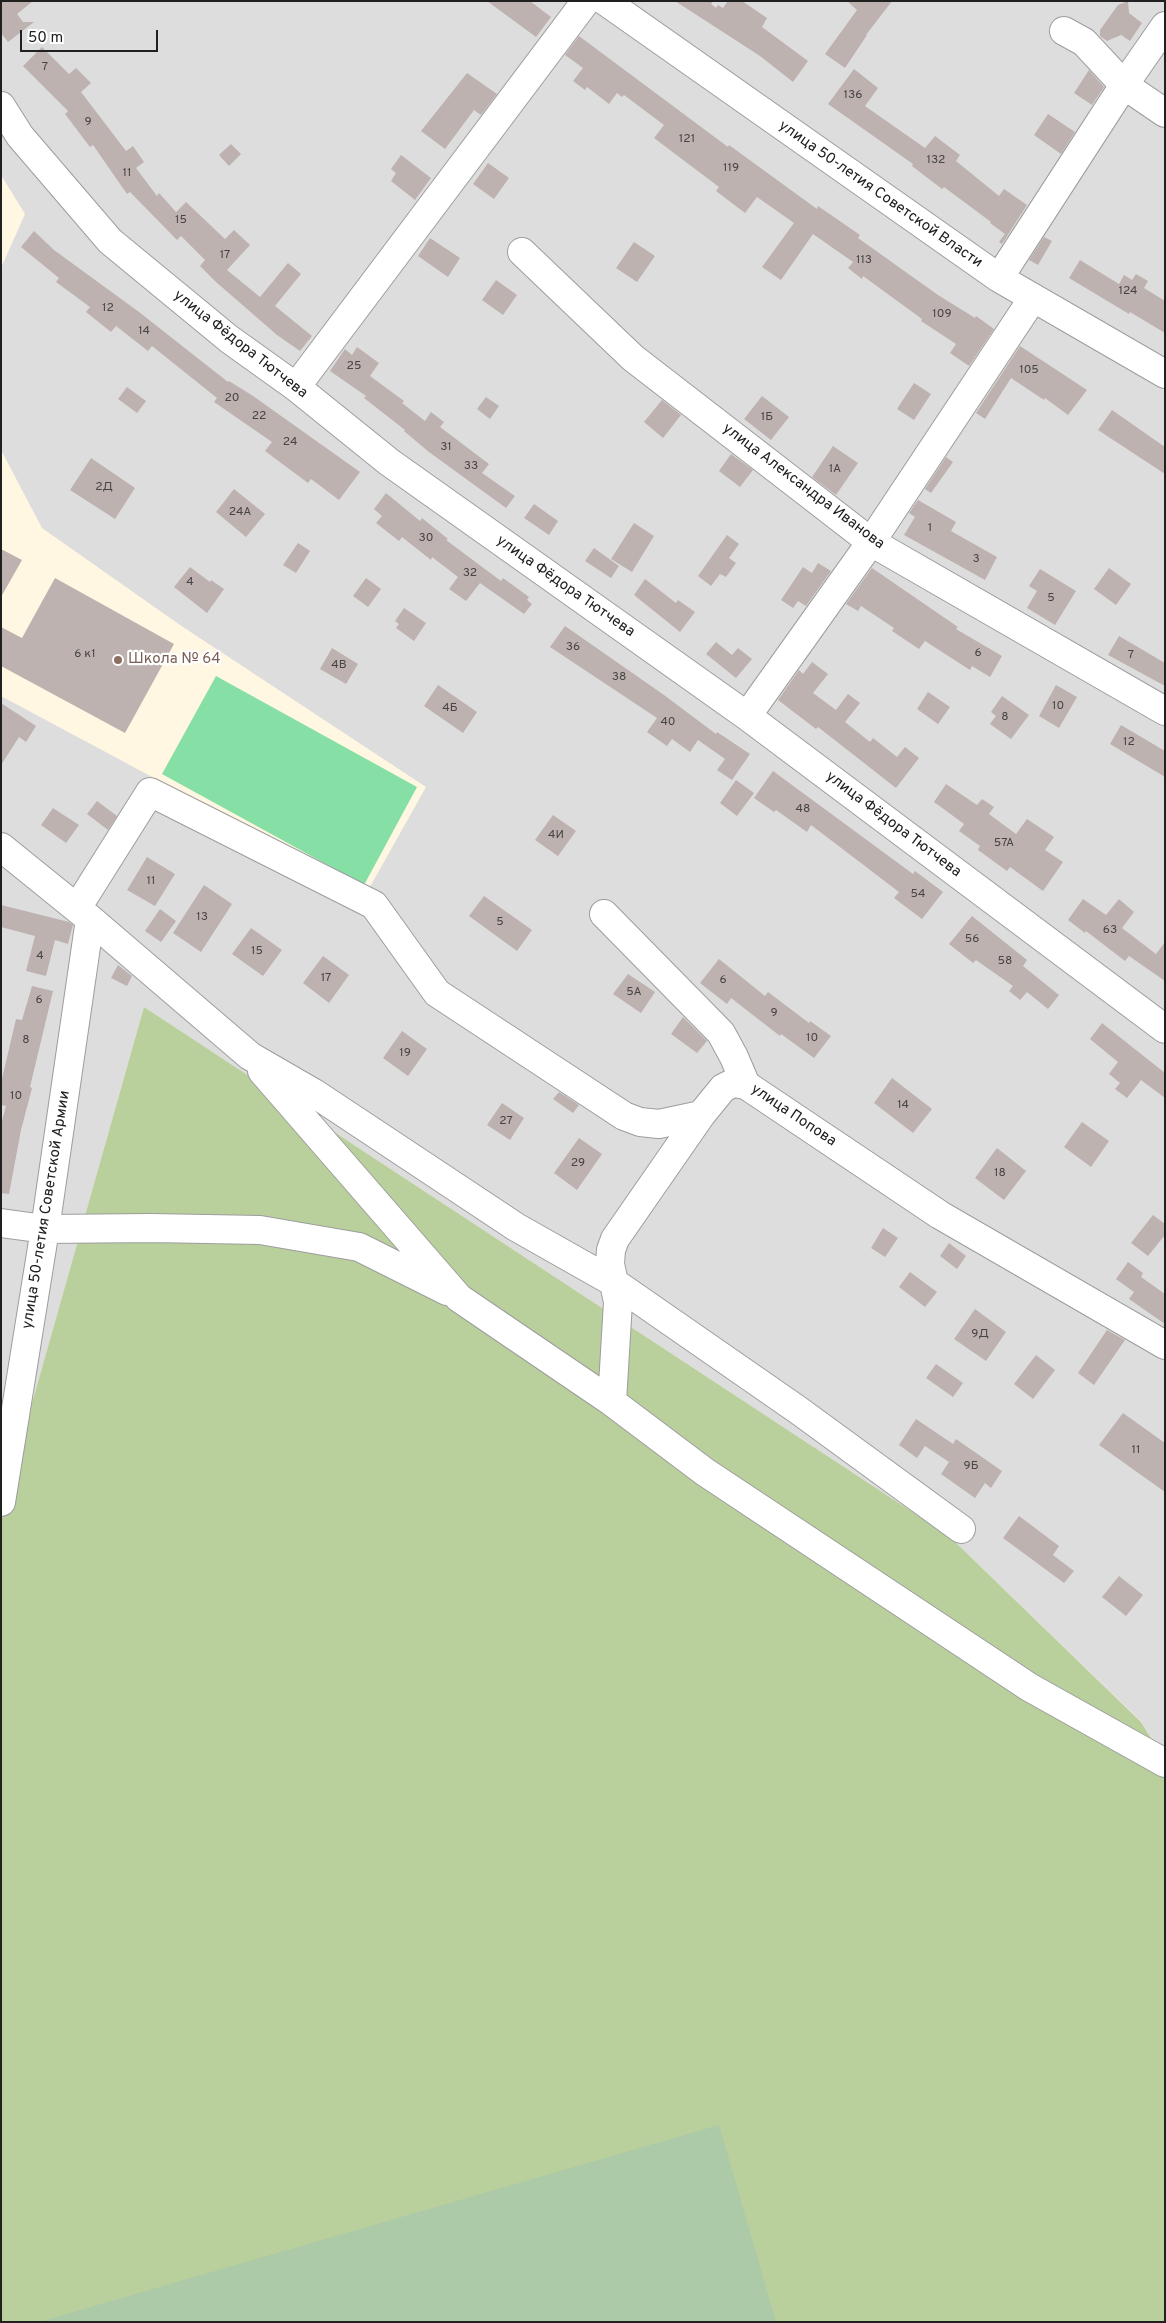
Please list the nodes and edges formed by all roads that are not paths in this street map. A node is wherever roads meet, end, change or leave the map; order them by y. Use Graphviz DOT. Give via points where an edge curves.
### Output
graph roads {
  1 [pos="602,2"];
  2 [pos="1165,26"];
  3 [pos="1064,31"];
  4 [pos="1124,85"];
  5 [pos="1,106"];
  6 [pos="1165,113"];
  7 [pos="522,252"];
  8 [pos="1000,278"];
  9 [pos="1033,298"];
  10 [pos="1165,374"];
  11 [pos="296,387"];
  12 [pos="871,542"];
  13 [pos="1165,711"];
  14 [pos="747,716"];
  15 [pos="1,847"];
  16 [pos="84,913"];
  17 [pos="604,914"];
  18 [pos="1165,1029"];
  19 [pos="250,1056"];
  20 [pos="746,1085"];
  21 [pos="701,1115"];
  22 [pos="1,1223"];
  23 [pos="45,1229"];
  24 [pos="614,1283"];
  25 [pos="459,1298"];
  26 [pos="1165,1345"];
  27 [pos="612,1402"];
  28 [pos="1,1502"];
  29 [pos="962,1529"];
  30 [pos="1165,1764"];
  1 -- 8 [label="street, улица 50-летия Советской Власти"];
  1 -- 11 [label="street"];
  2 -- 4 [label="street"];
  3 -- 4 [label="street" via="1084,42"];
  4 -- 6 [label="street"];
  4 -- 8 [label="street"];
  5 -- 11 [label="street, улица Фёдора Тютчева" via="20,136 110,241 229,339"];
  7 -- 12 [label="street, улица Александра Иванова" via="633,358"];
  8 -- 9 [label="street, улица 50-летия Советской Власти"];
  9 -- 10 [label="street, улица 50-летия Советской Власти"];
  9 -- 12 [label="street"];
  11 -- 14 [label="street, улица Фёдора Тютчева" via="389,462"];
  12 -- 13 [label="street, улица Александра Иванова"];
  12 -- 14 [label="street"];
  14 -- 18 [label="street, улица Фёдора Тютчева"];
  15 -- 16 [label="street"];
  16 -- 19 [label="street"];
  16 -- 21 [label="street" via="150,792 374,905 438,993 624,1116 659,1124"];
  16 -- 23 [label="street, улица 50-летия Советской Армии"];
  17 -- 20 [label="street" via="721,1033"];
  19 -- 24 [label="street" via="314,1093 516,1227"];
  19 -- 25 [label="street"];
  20 -- 21 [label="street, улица Попова" via="733,1083 723,1088"];
  20 -- 26 [label="street, улица Попова" via="940,1215"];
  21 -- 24 [label="street, улица Попова" via="615,1239 610,1264"];
  22 -- 23 [label="street"];
  23 -- 25 [label="street" via="260,1230 359,1247"];
  23 -- 28 [label="street, улица 50-летия Советской Армии"];
  24 -- 27 [label="street, улица Попова" via="618,1302"];
  24 -- 29 [label="street" via="798,1410"];
  25 -- 27 [label="street"];
  27 -- 30 [label="street" via="704,1472 1029,1687"];
}
